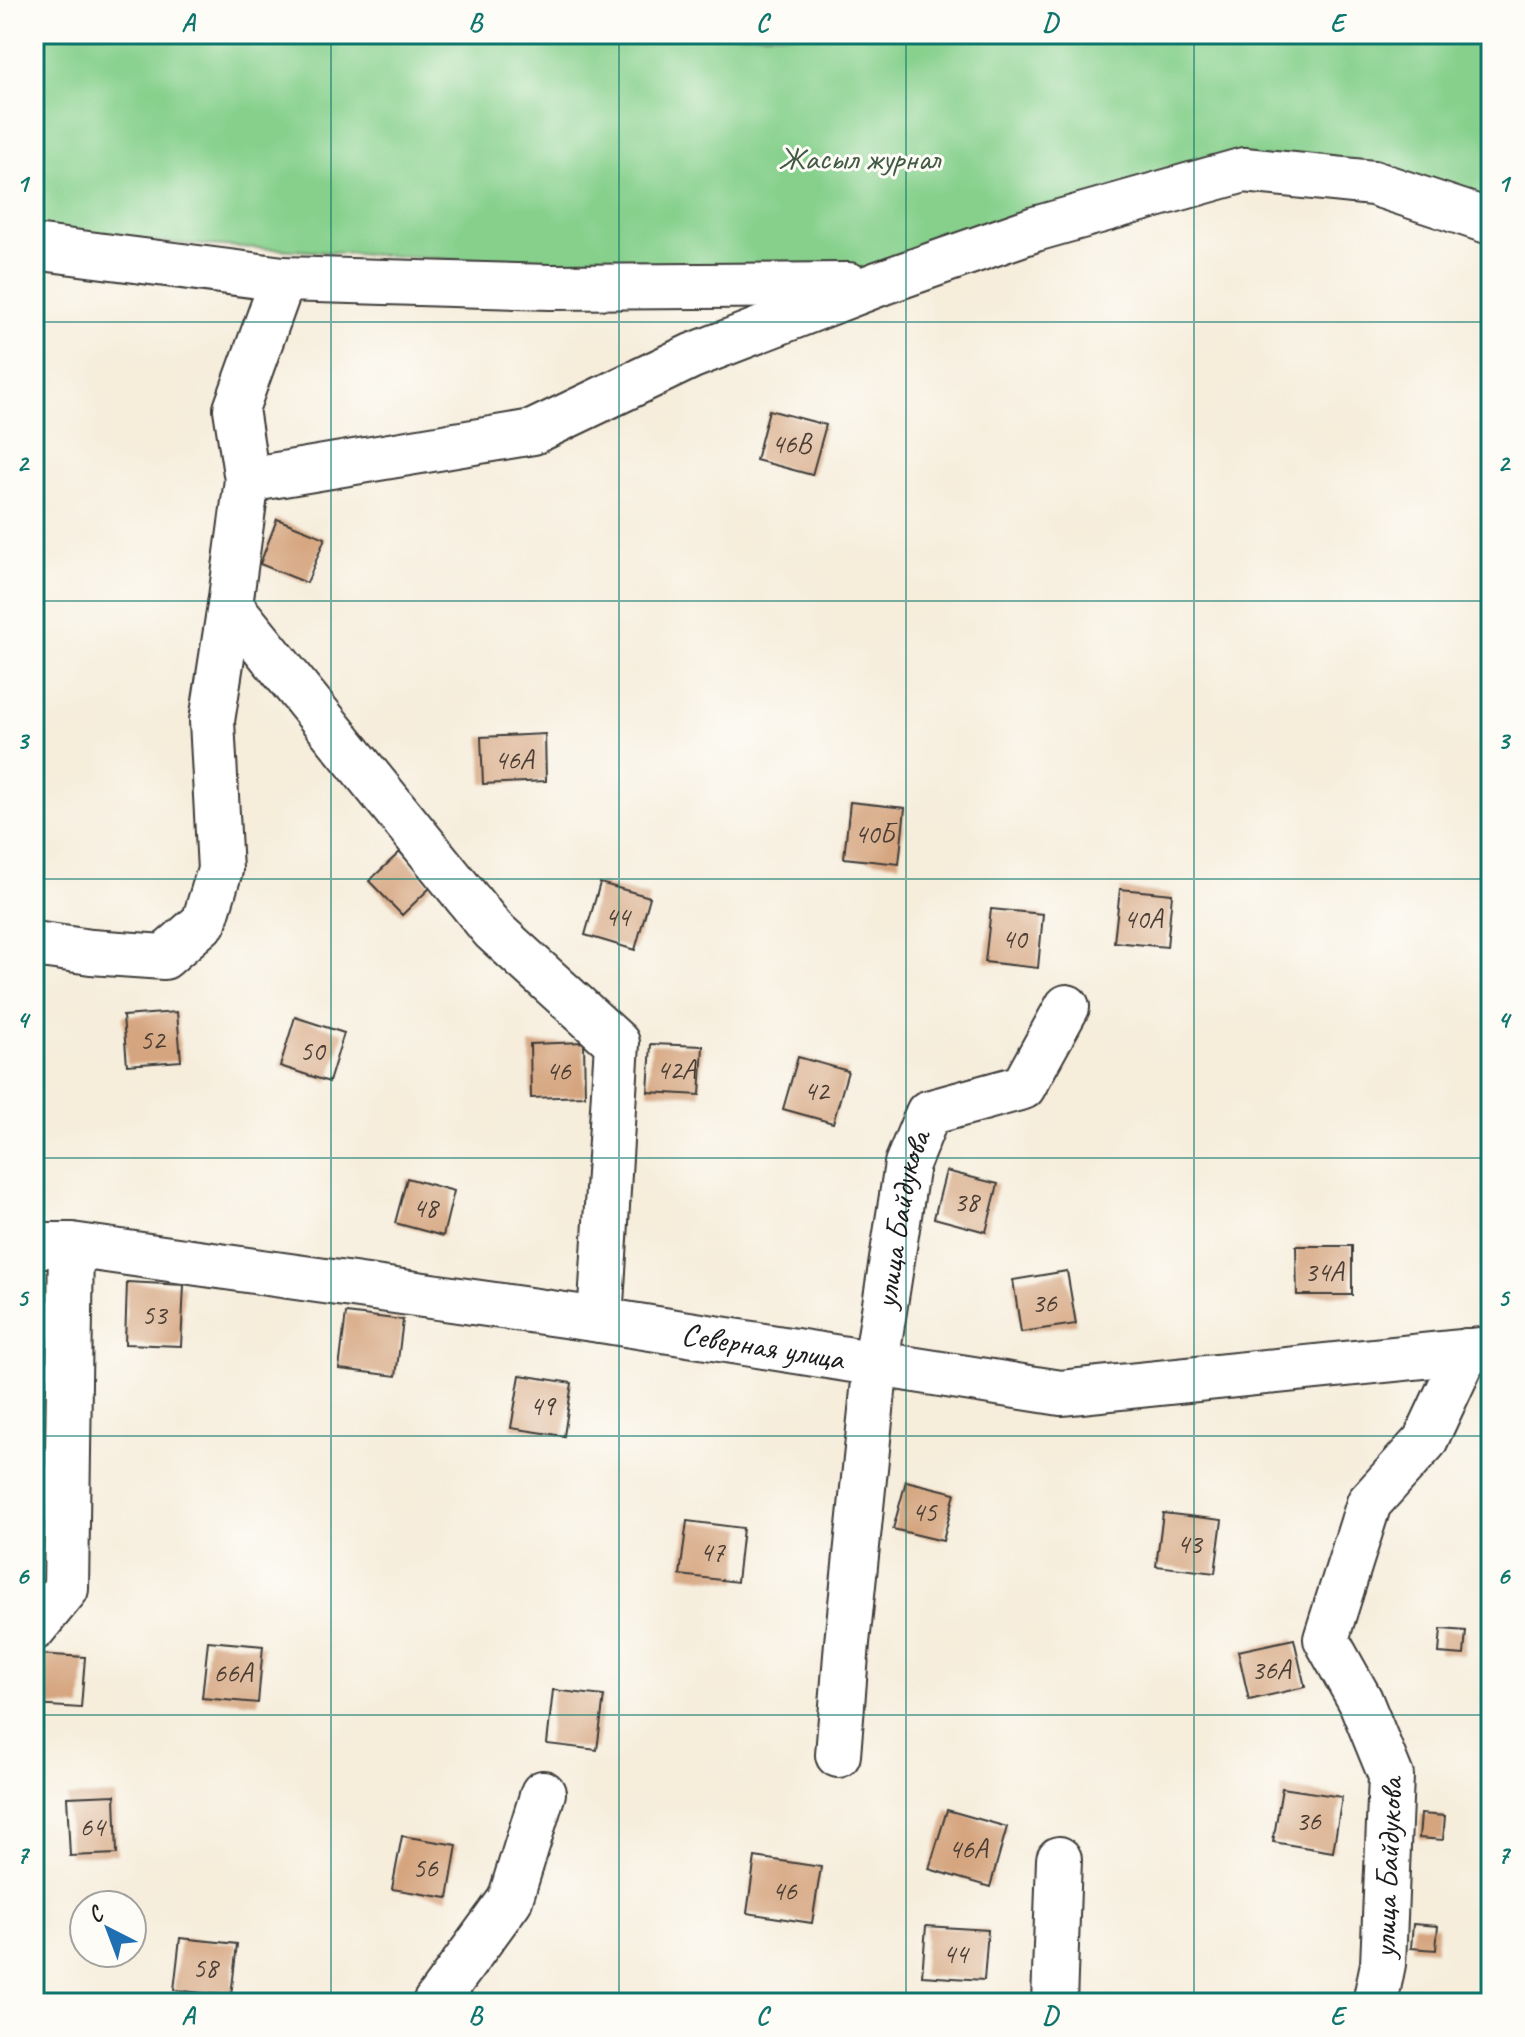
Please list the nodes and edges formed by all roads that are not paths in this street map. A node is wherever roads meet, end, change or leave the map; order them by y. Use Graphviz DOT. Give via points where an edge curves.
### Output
graph roads {
  1 [pos="1491,222"];
  2 [pos="34,247"];
  3 [pos="283,279"];
  4 [pos="878,284"];
  5 [pos="247,480"];
  6 [pos="230,605"];
  7 [pos="34,944"];
  8 [pos="1067,1007"];
  9 [pos="53,1245"];
  10 [pos="600,1320"];
  11 [pos="1479,1350"];
  12 [pos="876,1362"];
  13 [pos="34,1628"];
  14 [pos="838,1755"];
  15 [pos="543,1793"];
  16 [pos="1059,1859"];
  17 [pos="435,2003"];
  18 [pos="1054,2003"];
  19 [pos="1375,2003"];
  1 -- 4 [label="street" via="1373,183 1244,170 1035,229"];
  2 -- 3 [label="street"];
  3 -- 4 [label="street" via="550,287"];
  3 -- 5 [label="street" via="236,409"];
  4 -- 5 [label="street" via="692,356 533,432"];
  5 -- 6 [label="street"];
  6 -- 7 [label="street" via="212,721 220,870 204,922 164,957"];
  6 -- 10 [label="street" via="493,930 617,1043"];
  8 -- 12 [label="street, улица Байдукова" via="1023,1087 928,1113 907,1164"];
  9 -- 10 [label="street, Северная улица"];
  9 -- 13 [label="street" via="66,1589"];
  10 -- 12 [label="street, Северная улица"];
  11 -- 12 [label="street, Северная улица" via="1061,1393"];
  11 -- 19 [label="street, улица Байдукова" via="1425,1441 1369,1503 1326,1639 1360,1700 1391,1776 1383,1964"];
  12 -- 14 [label="street, улица Байдукова"];
  15 -- 17 [label="street" via="510,1900"];
  16 -- 18 [label="street"];
}
